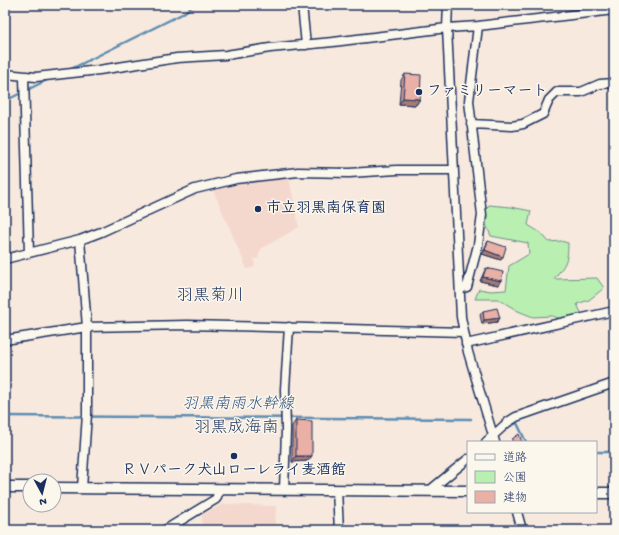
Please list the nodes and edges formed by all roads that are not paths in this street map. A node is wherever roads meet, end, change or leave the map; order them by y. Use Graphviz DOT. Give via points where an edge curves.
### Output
graph roads {
  1 [pos="302,5"];
  2 [pos="448,5"];
  3 [pos="614,10"];
  4 [pos="478,26"];
  5 [pos="447,28"];
  6 [pos="306,45"];
  7 [pos="5,74"];
  8 [pos="24,77"];
  9 [pos="614,83"];
  10 [pos="471,124"];
  11 [pos="453,170"];
  12 [pos="80,240"];
  13 [pos="29,253"];
  14 [pos="5,259"];
  15 [pos="460,290"];
  16 [pos="614,311"];
  17 [pos="87,327"];
  18 [pos="289,327"];
  19 [pos="464,332"];
  20 [pos="5,340"];
  21 [pos="466,344"];
  22 [pos="614,383"];
  23 [pos="494,438"];
  24 [pos="467,460"];
  25 [pos="5,487"];
  26 [pos="22,488"];
  27 [pos="62,488"];
  28 [pos="82,488"];
  29 [pos="220,489"];
  30 [pos="284,490"];
  31 [pos="337,490"];
  32 [pos="429,491"];
  33 [pos="467,491"];
  34 [pos="597,492"];
  35 [pos="614,493"];
  36 [pos="516,513"];
  37 [pos="165,530"];
  38 [pos="339,530"];
  39 [pos="522,530"];
  1 -- 6 [label="street"];
  2 -- 5 [label="street"];
  3 -- 4 [label="street"];
  4 -- 5 [label="street"];
  4 -- 10 [label="street" via="469,101"];
  5 -- 6 [label="street"];
  5 -- 11 [label="street"];
  6 -- 8 [label="street"];
  7 -- 8 [label="street"];
  8 -- 13 [label="street"];
  9 -- 10 [label="street" via="600,84 581,92 557,92 549,100 543,114 523,124"];
  10 -- 15 [label="street" via="482,215 478,245 467,287"];
  11 -- 12 [label="street" via="298,172 236,179 195,189"];
  11 -- 15 [label="street"];
  12 -- 13 [label="street"];
  12 -- 17 [label="street"];
  13 -- 14 [label="street"];
  15 -- 19 [label="street"];
  16 -- 21 [label="street"];
  17 -- 18 [label="street"];
  17 -- 20 [label="street"];
  17 -- 28 [label="street" via="87,417"];
  18 -- 19 [label="street"];
  18 -- 30 [label="street" via="285,389"];
  19 -- 21 [label="street"];
  21 -- 23 [label="street"];
  22 -- 23 [label="street" via="516,417"];
  24 -- 32 [label="street"];
  25 -- 26 [label="main road"];
  27 -- 28 [label="main road"];
  28 -- 29 [label="main road"];
  29 -- 30 [label="main road"];
  29 -- 37 [label="street" via="216,499"];
  30 -- 31 [label="main road"];
  31 -- 32 [label="main road"];
  31 -- 38 [label="street"];
  32 -- 33 [label="main road"];
  34 -- 35 [label="main road"];
  36 -- 39 [label="street"];
}
